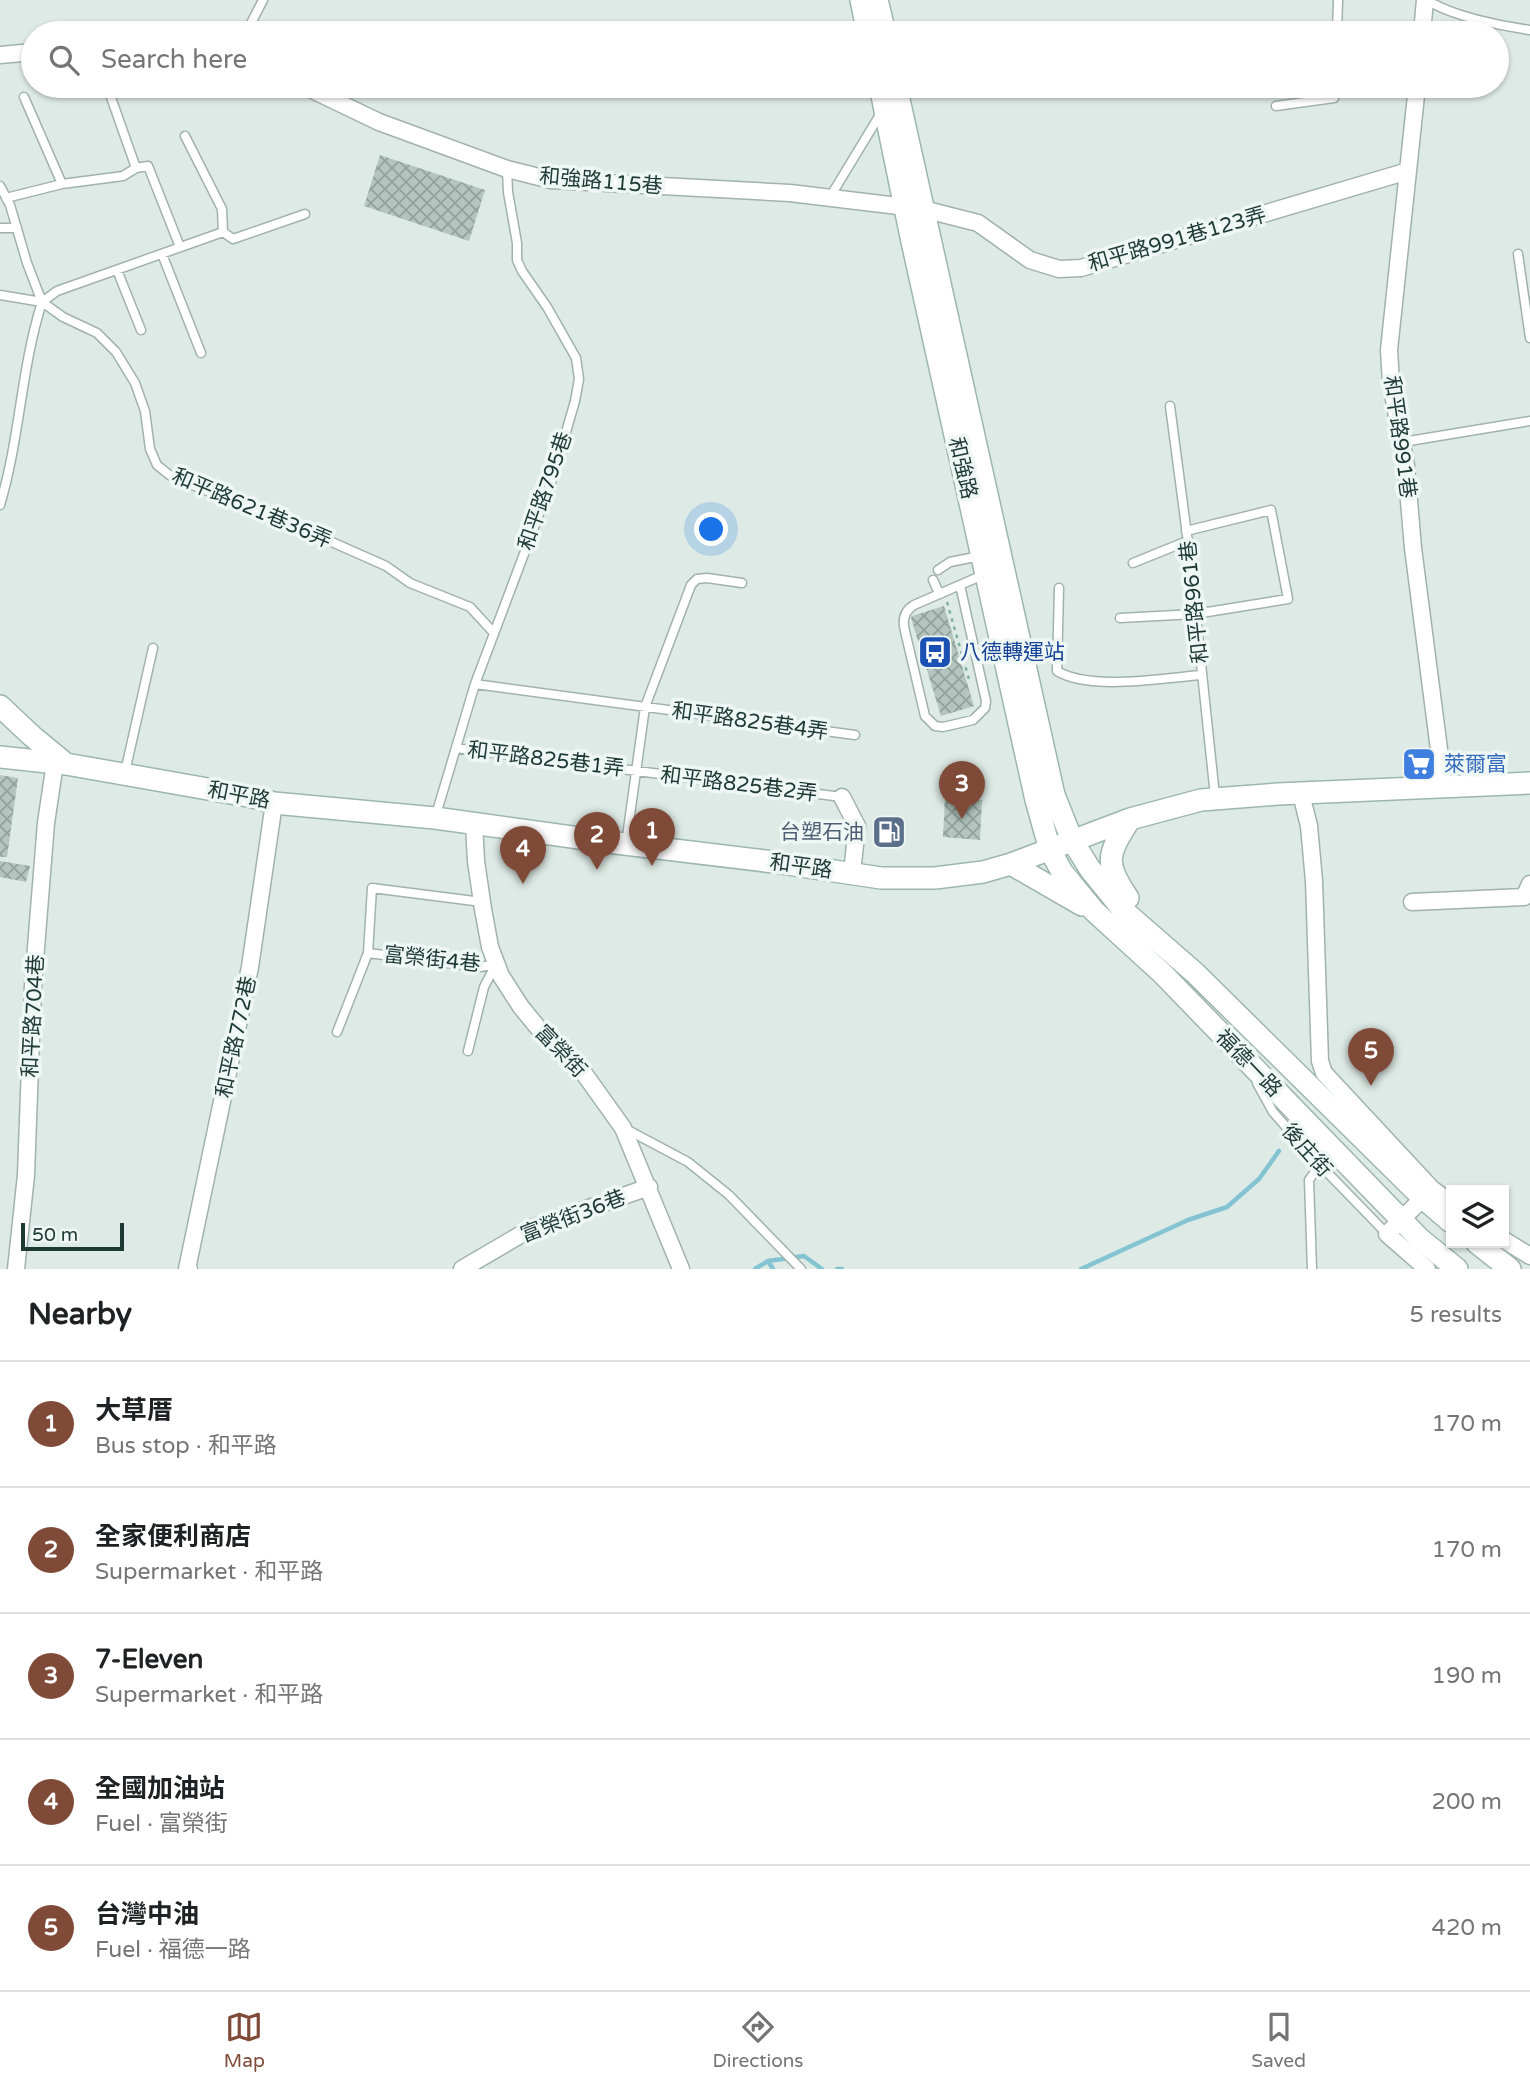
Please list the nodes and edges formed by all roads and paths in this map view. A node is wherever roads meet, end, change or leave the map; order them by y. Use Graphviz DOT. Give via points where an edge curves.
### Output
graph roads {
  1 [pos="263,0"];
  2 [pos="861,0"];
  3 [pos="877,0"];
  4 [pos="1338,0"];
  5 [pos="1426,0"];
  6 [pos="252,21"];
  7 [pos="865,21"];
  8 [pos="882,21"];
  9 [pos="1337,21"];
  10 [pos="1423,21"];
  11 [pos="1487,21"];
  12 [pos="1509,27"];
  13 [pos="1530,30"];
  14 [pos="21,53"];
  15 [pos="0,55"];
  16 [pos="24,98"];
  17 [pos="111,98"];
  18 [pos="329,98"];
  19 [pos="883,98"];
  20 [pos="898,98"];
  21 [pos="1335,98"];
  22 [pos="1416,98"];
  23 [pos="1276,106"];
  24 [pos="885,107"];
  25 [pos="185,136"];
  26 [pos="136,168"];
  27 [pos="506,169"];
  28 [pos="1408,171"];
  29 [pos="62,184"];
  30 [pos="0,186"];
  31 [pos="6,198"];
  32 [pos="830,198"];
  33 [pos="914,208"];
  34 [pos="304,214"];
  35 [pos="0,228"];
  36 [pos="17,228"];
  37 [pos="223,232"];
  38 [pos="180,247"];
  39 [pos="162,254"];
  40 [pos="1518,254"];
  41 [pos="117,270"];
  42 [pos="0,295"];
  43 [pos="42,302"];
  44 [pos="141,330"];
  45 [pos="1530,338"];
  46 [pos="201,353"];
  47 [pos="1170,406"];
  48 [pos="1530,421"];
  49 [pos="1403,442"];
  50 [pos="0,505"];
  51 [pos="1186,531"];
  52 [pos="1187,541"];
  53 [pos="993,563"];
  54 [pos="1133,563"];
  55 [pos="938,570"];
  56 [pos="933,580"];
  57 [pos="742,583"];
  58 [pos="960,585"];
  59 [pos="1059,588"];
  60 [pos="942,593"];
  61 [pos="1195,614"];
  62 [pos="1120,618"];
  63 [pos="494,633"];
  64 [pos="153,648"];
  65 [pos="1202,675"];
  66 [pos="475,684"];
  67 [pos="0,706"];
  68 [pos="645,707"];
  69 [pos="855,735"];
  70 [pos="456,748"];
  71 [pos="0,757"];
  72 [pos="61,764"];
  73 [pos="636,771"];
  74 [pos="124,775"];
  75 [pos="1530,783"];
  76 [pos="1444,788"];
  77 [pos="1301,794"];
  78 [pos="842,797"];
  79 [pos="1215,799"];
  80 [pos="274,803"];
  81 [pos="435,818"];
  82 [pos="1130,819"];
  83 [pos="474,824"];
  84 [pos="1072,840"];
  85 [pos="626,844"];
  86 [pos="1050,850"];
  87 [pos="1011,864"];
  88 [pos="852,873"];
  89 [pos="1530,884"];
  90 [pos="482,902"];
  91 [pos="1412,902"];
  92 [pos="1094,911"];
  93 [pos="368,953"];
  94 [pos="496,964"];
  95 [pos="1195,973"];
  96 [pos="337,1032"];
  97 [pos="468,1051"];
  98 [pos="1242,1055"];
  99 [pos="623,1128"];
  100 [pos="1320,1166"];
  101 [pos="649,1188"];
  102 [pos="1428,1194"];
  103 [pos="1446,1201"];
  104 [pos="1446,1216"];
  105 [pos="1394,1227"];
  106 [pos="1509,1243"];
  107 [pos="1483,1248"];
  108 [pos="1530,1256"];
  109 [pos="799,1267"];
  110 [pos="16,1269"];
  111 [pos="188,1269"];
  112 [pos="462,1269"];
  113 [pos="681,1269"];
  114 [pos="1312,1269"];
  115 [pos="1427,1269"];
  116 [pos="1457,1269"];
  117 [pos="1510,1269"];
  1 -- 6 [label="lane"];
  2 -- 7 [label="street"];
  3 -- 8 [label="street"];
  4 -- 9 [label="lane"];
  5 -- 10 [label="street"];
  5 -- 11 [label="lane"];
  12 -- 13 [label="lane"];
  14 -- 15 [label="street"];
  16 -- 29 [label="lane"];
  17 -- 26 [label="lane"];
  18 -- 27 [label="street, 和強路115巷" via="379,122"];
  19 -- 24 [label="street, 和強路"];
  20 -- 33 [label="street, 和強路"];
  21 -- 23 [label="lane"];
  22 -- 28 [label="street, 和平路991巷"];
  24 -- 32 [label="lane"];
  24 -- 33 [label="street, 和強路"];
  25 -- 37 [label="lane" via="222,209"];
  26 -- 29 [label="lane" via="123,176"];
  26 -- 38 [label="lane" via="148,166"];
  27 -- 32 [label="street, 和強路115巷" via="551,180"];
  27 -- 63 [label="lane, 和平路795巷" via="517,261 576,358 579,379 553,477"];
  28 -- 33 [label="street, 和平路991巷123弄" via="1081,268 1059,269 1030,260 978,223"];
  28 -- 49 [label="street, 和平路991巷" via="1389,350"];
  29 -- 31 [label="lane"];
  30 -- 31 [label="lane"];
  31 -- 36 [label="lane"];
  32 -- 33 [label="street, 和強路115巷"];
  33 -- 53 [label="street, 和強路"];
  34 -- 37 [label="lane" via="233,239"];
  35 -- 36 [label="lane"];
  36 -- 43 [label="lane"];
  37 -- 38 [label="lane"];
  38 -- 39 [label="lane"];
  39 -- 41 [label="lane"];
  39 -- 46 [label="lane"];
  40 -- 45 [label="lane"];
  41 -- 43 [label="lane" via="57,291"];
  41 -- 44 [label="lane"];
  42 -- 43 [label="lane"];
  43 -- 50 [label="lane" via="32,332"];
  43 -- 63 [label="lane, 和平路621巷36弄" via="97,333 116,352 145,411 149,449 157,465 172,477 386,566 410,583 470,607"];
  47 -- 51 [label="lane, 和平路961巷"];
  48 -- 49 [label="lane"];
  49 -- 76 [label="street, 和平路991巷"];
  51 -- 52 [label="lane, 和平路961巷"];
  51 -- 61 [label="lane" via="1271,510 1288,599"];
  52 -- 54 [label="lane"];
  52 -- 61 [label="lane, 和平路961巷"];
  53 -- 55 [label="lane" via="950,562"];
  53 -- 58 [label="lane"];
  53 -- 84 [label="street, 和強路" via="1054,795"];
  53 -- 86 [label="street, 和強路" via="1036,800"];
  56 -- 60 [label="lane"];
  57 -- 68 [label="lane" via="707,578 691,585"];
  58 -- 60 [label="lane"];
  58 -- 60 [label="lane" via="986,701 973,720 943,727 925,716 904,626 908,609"];
  59 -- 65 [label="lane" via="1057,671 1065,676 1102,682"];
  61 -- 62 [label="lane"];
  61 -- 65 [label="lane, 和平路961巷"];
  63 -- 66 [label="lane, 和平路795巷"];
  64 -- 74 [label="lane"];
  65 -- 79 [label="lane, 和平路961巷"];
  66 -- 68 [label="lane, 和平路825巷4弄"];
  66 -- 70 [label="lane, 和平路795巷"];
  67 -- 72 [label="street, 和平路"];
  68 -- 69 [label="lane, 和平路825巷4弄"];
  68 -- 73 [label="lane"];
  70 -- 73 [label="lane, 和平路825巷1弄"];
  70 -- 81 [label="lane, 和平路795巷"];
  71 -- 72 [label="street, 和平路"];
  72 -- 74 [label="street, 和平路"];
  72 -- 110 [label="street, 和平路704巷" via="46,823 33,985 26,1175"];
  73 -- 78 [label="lane, 和平路825巷2弄"];
  73 -- 85 [label="lane"];
  74 -- 80 [label="street, 和平路"];
  75 -- 76 [label="street, 和平路"];
  76 -- 77 [label="street, 和平路"];
  77 -- 79 [label="street, 和平路"];
  77 -- 102 [label="street" via="1314,881 1320,1061 1324,1073"];
  78 -- 88 [label="street" via="857,826"];
  79 -- 82 [label="street, 和平路"];
  80 -- 81 [label="street, 和平路"];
  80 -- 111 [label="street, 和平路772巷" via="250,967"];
  81 -- 83 [label="street, 和平路"];
  82 -- 84 [label="street, 和平路"];
  82 -- 95 [label="street" via="1113,845 1115,878"];
  83 -- 85 [label="street, 和平路"];
  83 -- 90 [label="street, 富榮街"];
  84 -- 86 [label="street, 和平路"];
  84 -- 95 [label="street, 福德一路" via="1125,912"];
  85 -- 88 [label="street, 和平路"];
  86 -- 87 [label="street, 和平路"];
  86 -- 92 [label="street, 福德一路" via="1062,873"];
  87 -- 88 [label="street, 和平路" via="935,878"];
  87 -- 92 [label="street"];
  89 -- 91 [label="street" via="1524,897"];
  90 -- 93 [label="lane" via="372,888"];
  90 -- 94 [label="street, 富榮街"];
  92 -- 98 [label="street, 福德一路"];
  93 -- 94 [label="lane, 富榮街4巷" via="480,967"];
  93 -- 96 [label="lane"];
  94 -- 97 [label="lane" via="484,987"];
  94 -- 99 [label="street, 富榮街" via="521,1007 583,1072"];
  95 -- 102 [label="street, 福德一路"];
  98 -- 100 [label="lane, 後庄街" via="1273,1112"];
  98 -- 105 [label="street, 福德一路"];
  99 -- 101 [label="street, 富榮街"];
  99 -- 109 [label="lane" via="688,1162 729,1195"];
  100 -- 105 [label="lane, 後庄街"];
  100 -- 114 [label="lane" via="1309,1180"];
  101 -- 112 [label="street, 富榮街36巷" via="532,1228"];
  101 -- 113 [label="street, 富榮街"];
  102 -- 103 [label="street"];
  102 -- 104 [label="street, 福德一路"];
  102 -- 105 [label="street"];
  105 -- 115 [label="street"];
  105 -- 116 [label="street, 福德一路" via="1420,1238"];
  106 -- 108 [label="street"];
  107 -- 117 [label="street"];
}
